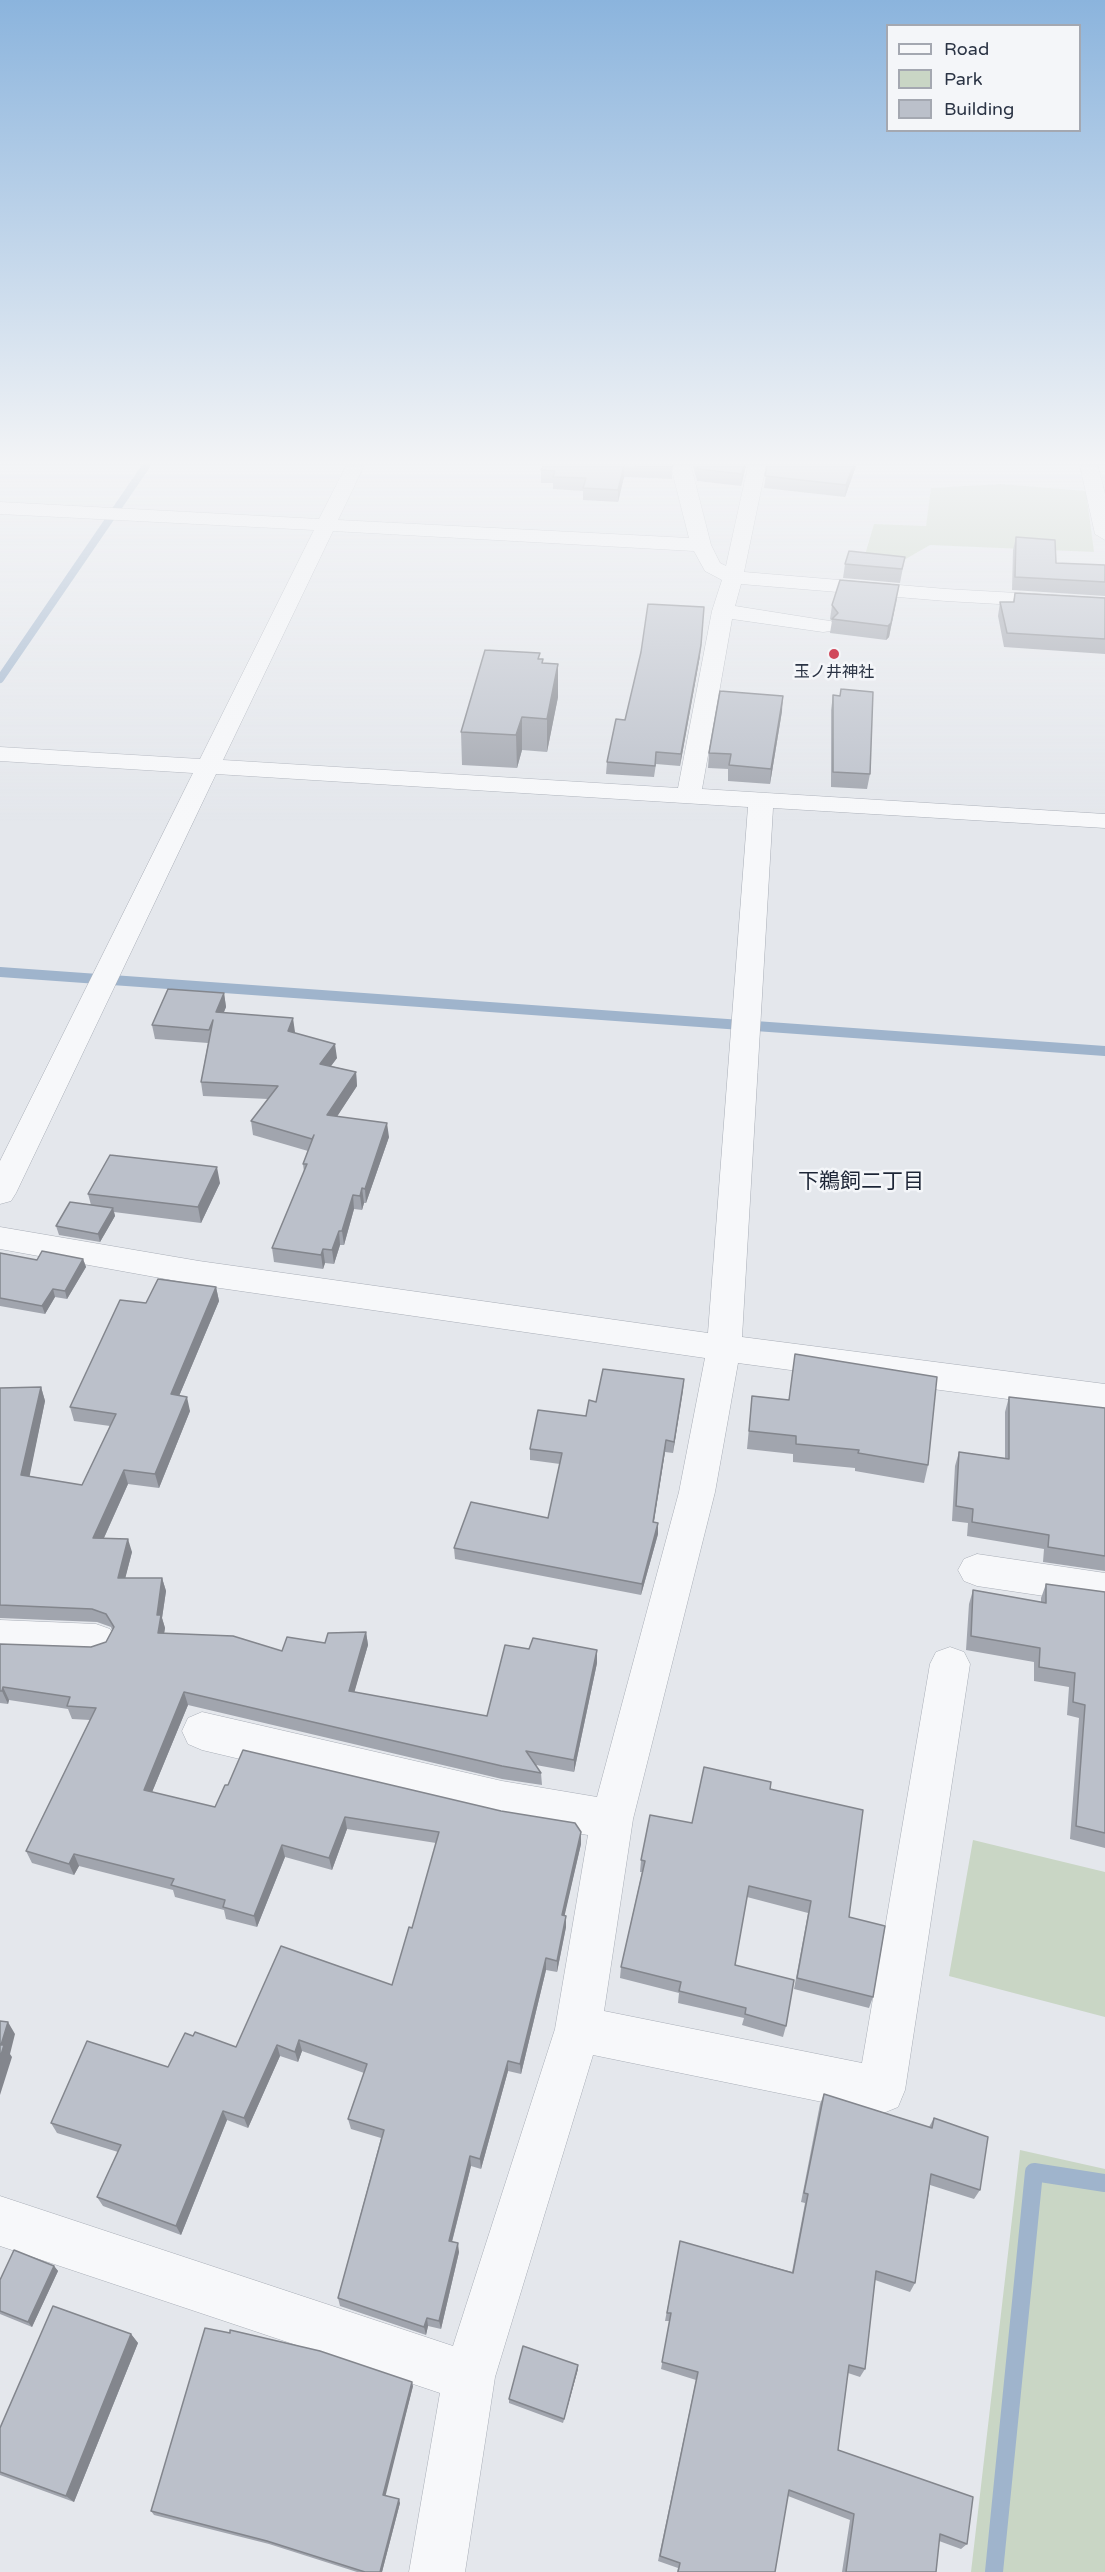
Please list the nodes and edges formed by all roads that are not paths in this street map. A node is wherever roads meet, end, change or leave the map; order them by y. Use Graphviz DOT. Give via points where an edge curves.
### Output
graph roads {
  1 [pos="297,586"];
  2 [pos="729,586"];
  3 [pos="839,586"];
  4 [pos="1105,604"];
  5 [pos="723,611"];
  6 [pos="823,626"];
  7 [pos="0,753"];
  8 [pos="206,767"];
  9 [pos="688,797"];
  10 [pos="761,799"];
  11 [pos="1105,821"];
  12 [pos="0,1193"];
  13 [pos="0,1238"];
  14 [pos="724,1348"];
  15 [pos="1105,1398"];
  16 [pos="977,1570"];
  17 [pos="1105,1589"];
  18 [pos="0,1637"];
  19 [pos="96,1641"];
  20 [pos="950,1664"];
  21 [pos="202,1731"];
  22 [pos="612,1819"];
  23 [pos="578,2029"];
  24 [pos="0,2221"];
  25 [pos="469,2377"];
  26 [pos="436,2572"];
  1 -- 8 [label="street"];
  2 -- 5 [label="street"];
  3 -- 4 [label="street"];
  5 -- 6 [label="street"];
  5 -- 9 [label="street"];
  7 -- 8 [label="street"];
  8 -- 9 [label="street"];
  8 -- 12 [label="street"];
  9 -- 10 [label="street"];
  10 -- 11 [label="street"];
  10 -- 14 [label="street"];
  13 -- 14 [label="street" via="199,1273"];
  14 -- 15 [label="street"];
  14 -- 22 [label="street" via="697,1492"];
  16 -- 17 [label="street"];
  18 -- 19 [label="street"];
  20 -- 23 [label="street" via="881,2091"];
  21 -- 22 [label="street" via="502,1801"];
  22 -- 23 [label="street"];
  23 -- 25 [label="street"];
  24 -- 25 [label="street"];
  25 -- 26 [label="street"];
}
